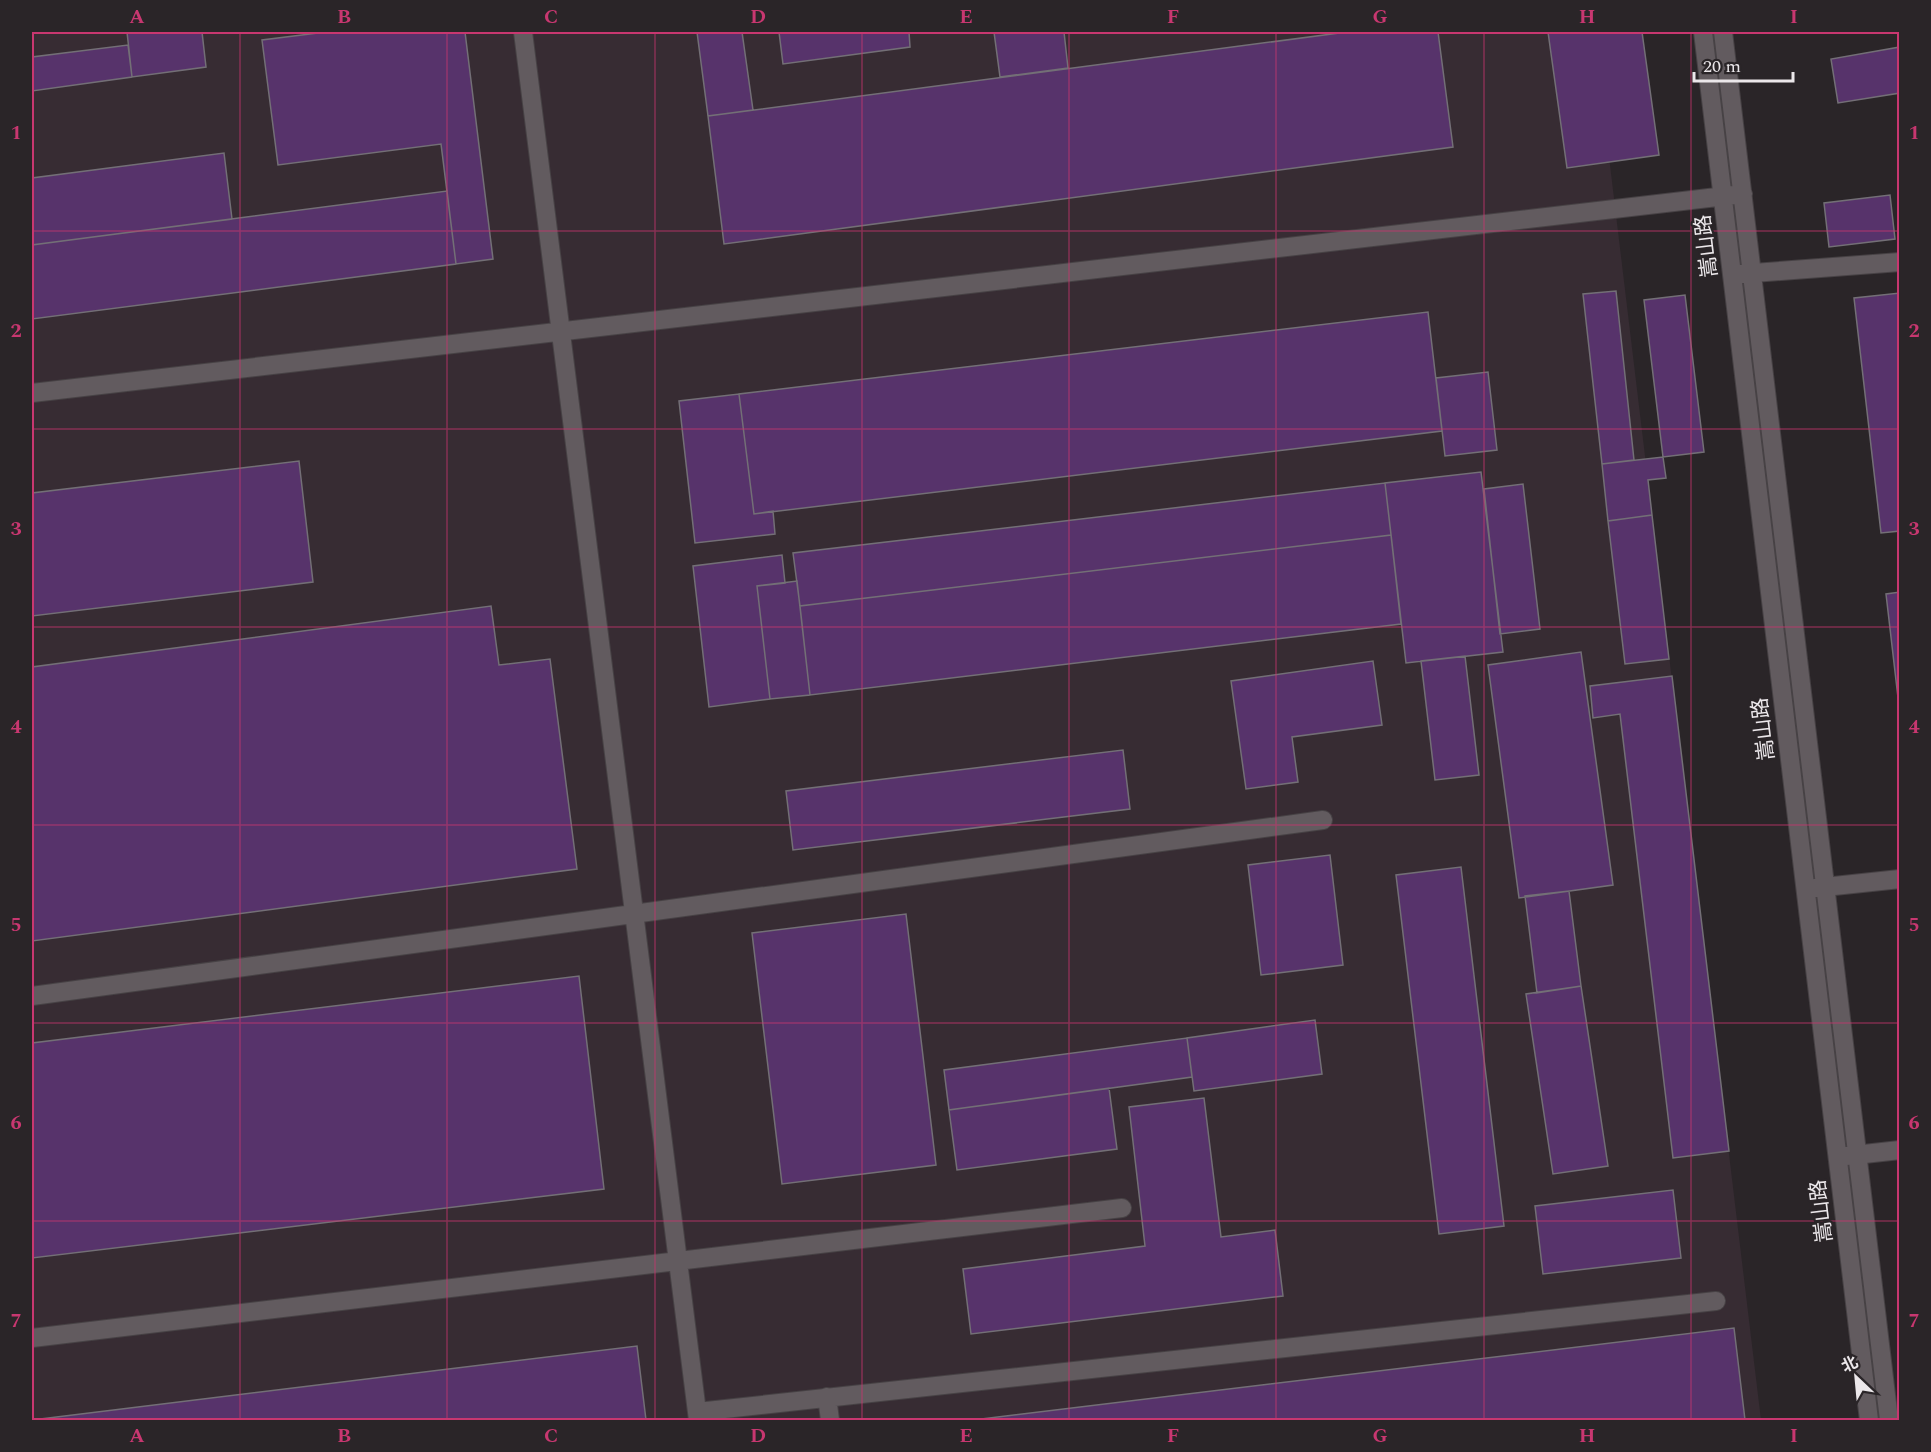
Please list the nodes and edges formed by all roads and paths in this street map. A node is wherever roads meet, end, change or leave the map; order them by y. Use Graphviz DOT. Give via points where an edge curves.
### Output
graph roads {
  1 [pos="523,32"];
  2 [pos="1703,32"];
  3 [pos="1723,32"];
  4 [pos="1743,194"];
  5 [pos="1723,196"];
  6 [pos="1899,262"];
  7 [pos="1752,273"];
  8 [pos="1733,274"];
  9 [pos="561,332"];
  10 [pos="32,393"];
  11 [pos="1323,820"];
  12 [pos="1899,879"];
  13 [pos="1826,887"];
  14 [pos="1806,889"];
  15 [pos="634,913"];
  16 [pos="32,996"];
  17 [pos="1899,1150"];
  18 [pos="1858,1154"];
  19 [pos="1838,1156"];
  20 [pos="1122,1208"];
  21 [pos="678,1261"];
  22 [pos="1716,1301"];
  23 [pos="32,1338"];
  24 [pos="827,1397"];
  25 [pos="698,1416"];
  26 [pos="830,1420"];
  27 [pos="1869,1420"];
  28 [pos="1889,1420"];
  1 -- 9 [label="street"];
  2 -- 5 [label="street, 嵩山路"];
  3 -- 4 [label="street, 嵩山路"];
  4 -- 5 [label="street"];
  4 -- 7 [label="street, 嵩山路"];
  5 -- 8 [label="street, 嵩山路"];
  5 -- 9 [label="street"];
  6 -- 7 [label="street"];
  7 -- 8 [label="street"];
  7 -- 13 [label="street, 嵩山路"];
  8 -- 14 [label="street, 嵩山路"];
  9 -- 10 [label="street"];
  9 -- 15 [label="street"];
  11 -- 15 [label="street"];
  12 -- 13 [label="street"];
  13 -- 14 [label="street"];
  13 -- 18 [label="street, 嵩山路"];
  14 -- 19 [label="street, 嵩山路"];
  15 -- 16 [label="street"];
  15 -- 21 [label="street"];
  17 -- 18 [label="street"];
  18 -- 19 [label="street"];
  18 -- 28 [label="street, 嵩山路"];
  19 -- 27 [label="street, 嵩山路"];
  20 -- 21 [label="street"];
  21 -- 23 [label="street"];
  21 -- 25 [label="street"];
  22 -- 24 [label="street"];
  24 -- 25 [label="street"];
  24 -- 26 [label="street"];
}
